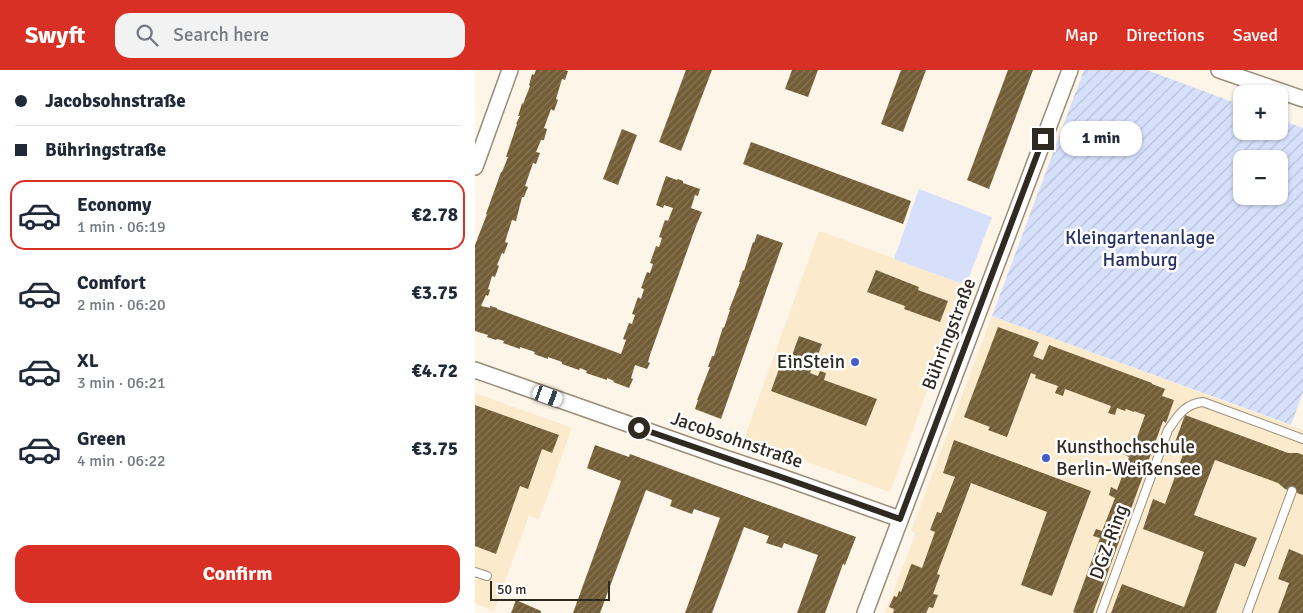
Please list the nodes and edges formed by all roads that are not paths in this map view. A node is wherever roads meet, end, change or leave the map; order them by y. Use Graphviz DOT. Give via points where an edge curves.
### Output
graph roads {
  1 [pos="510,70"];
  2 [pos="1069,70"];
  3 [pos="1219,70"];
  4 [pos="1303,99"];
  5 [pos="475,167"];
  6 [pos="475,370"];
  7 [pos="1303,439"];
  8 [pos="1292,491"];
  9 [pos="900,519"];
  10 [pos="475,572"];
  11 [pos="487,576"];
  12 [pos="865,613"];
  13 [pos="1101,613"];
  14 [pos="1247,613"];
  1 -- 5 [label="street"];
  2 -- 9 [label="street, Bühringstraße"];
  3 -- 4 [label="street"];
  6 -- 9 [label="street, Jacobsohnstraße"];
  7 -- 13 [label="lane, DGZ-Ring" via="1203,402 1184,408 1168,430"];
  8 -- 14 [label="lane"];
  9 -- 12 [label="street, Bühringstraße"];
  10 -- 11 [label="lane"];
}
